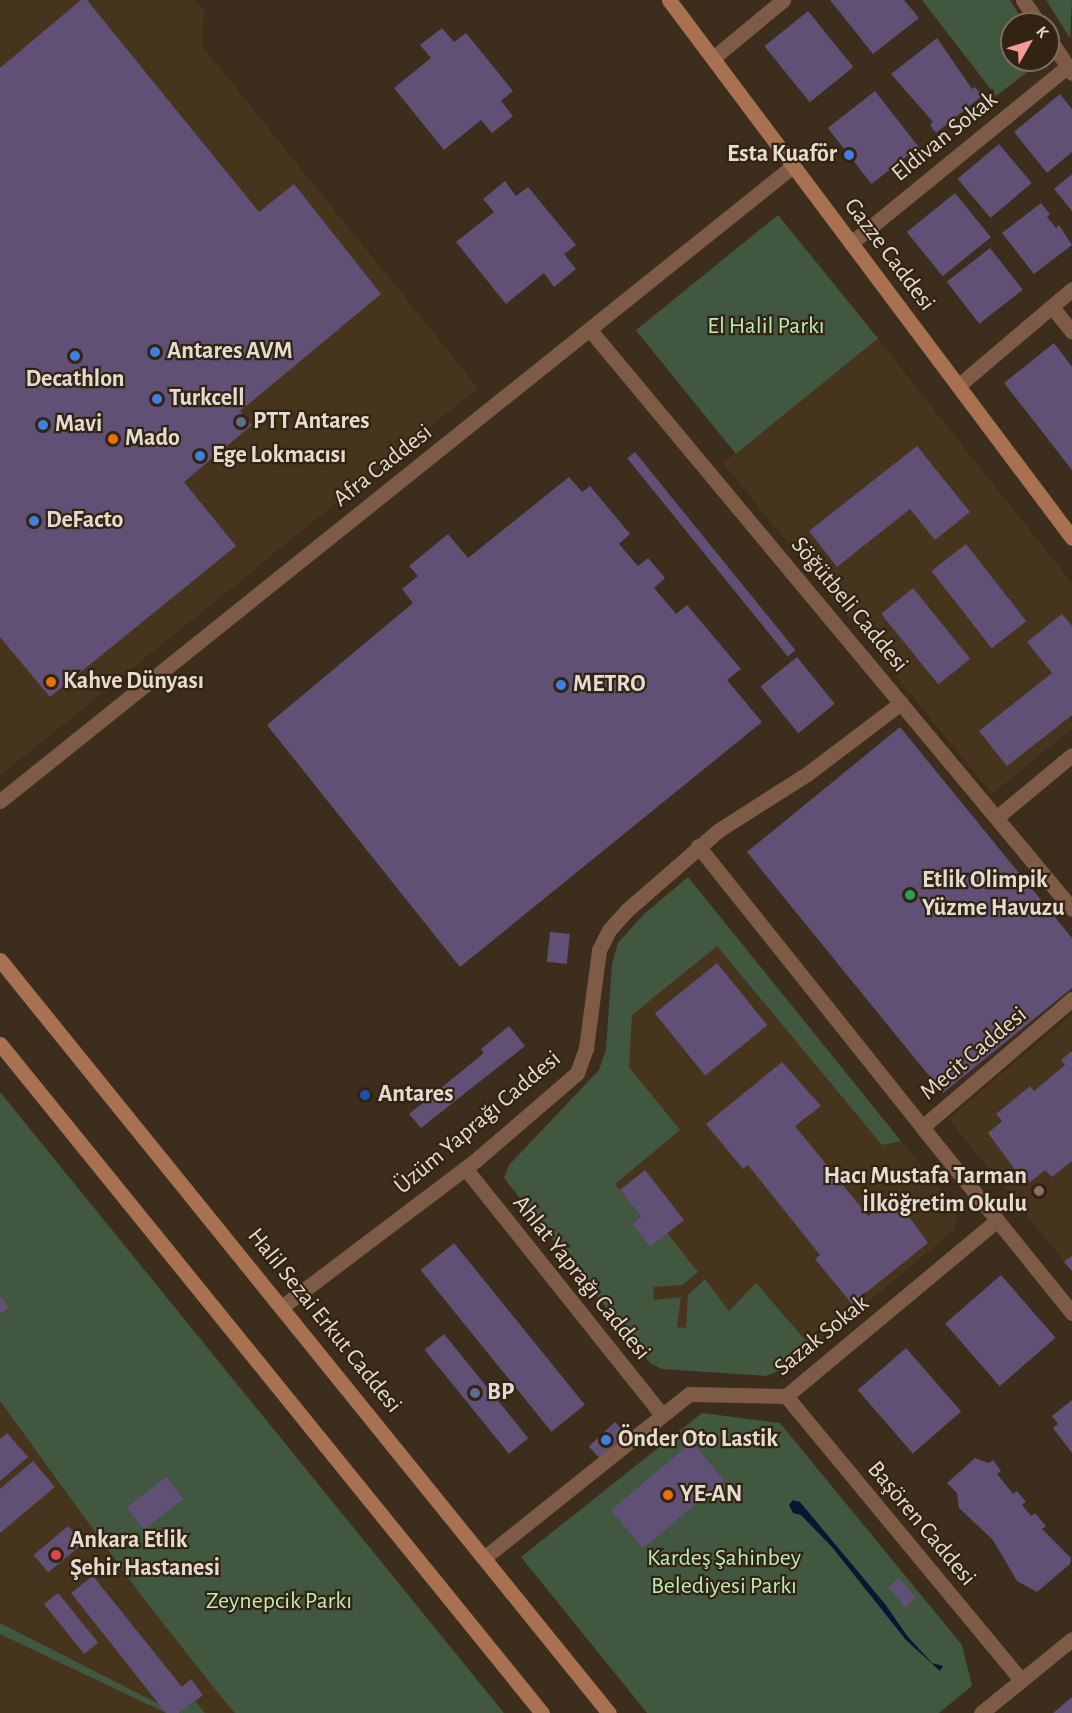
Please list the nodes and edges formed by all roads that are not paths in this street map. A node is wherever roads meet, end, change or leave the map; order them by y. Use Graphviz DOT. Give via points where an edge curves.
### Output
graph roads {
  1 [pos="669,0"];
  2 [pos="783,0"];
  3 [pos="1060,54"];
  4 [pos="713,58"];
  5 [pos="1070,69"];
  6 [pos="793,166"];
  7 [pos="851,243"];
  8 [pos="1072,289"];
  9 [pos="1052,307"];
  10 [pos="590,330"];
  11 [pos="1072,332"];
  12 [pos="959,385"];
  13 [pos="1072,538"];
  14 [pos="901,703"];
  15 [pos="1072,754"];
  16 [pos="0,801"];
  17 [pos="997,817"];
  18 [pos="698,846"];
  19 [pos="1072,909"];
  20 [pos="0,960"];
  21 [pos="1072,999"];
  22 [pos="0,1044"];
  23 [pos="922,1127"];
  24 [pos="465,1168"];
  25 [pos="997,1220"];
  26 [pos="284,1306"];
  27 [pos="1072,1313"];
  28 [pos="786,1396"];
  29 [pos="662,1415"];
  30 [pos="484,1557"];
  31 [pos="1072,1639"];
  32 [pos="1021,1680"];
  33 [pos="542,1713"];
  34 [pos="609,1713"];
  35 [pos="981,1713"];
  1 -- 4 [label="main road, Gazze Caddesi"];
  2 -- 4 [label="street"];
  3 -- 5 [label="street"];
  4 -- 6 [label="main road, Gazze Caddesi"];
  5 -- 7 [label="street, Eldivan Sokak"];
  6 -- 7 [label="main road, Gazze Caddesi"];
  6 -- 10 [label="street, Afra Caddesi"];
  7 -- 12 [label="main road, Gazze Caddesi"];
  8 -- 9 [label="street"];
  9 -- 11 [label="street"];
  9 -- 12 [label="street"];
  10 -- 14 [label="street, Söğütbeli Caddesi"];
  10 -- 16 [label="street, Afra Caddesi"];
  12 -- 13 [label="main road, Gazze Caddesi"];
  14 -- 17 [label="street, Söğütbeli Caddesi"];
  14 -- 18 [label="street, Üzüm Yaprağı Caddesi" via="807,774"];
  15 -- 17 [label="street"];
  17 -- 19 [label="street, Söğütbeli Caddesi"];
  18 -- 23 [label="street"];
  18 -- 24 [label="street, Üzüm Yaprağı Caddesi" via="626,911 604,938 586,1048 578,1073"];
  20 -- 26 [label="main road, Halil Sezai Erkut Caddesi"];
  21 -- 23 [label="street, Mecit Caddesi"];
  22 -- 33 [label="main road"];
  23 -- 25 [label="street, Mecit Caddesi"];
  24 -- 26 [label="street, Üzüm Yaprağı Caddesi"];
  24 -- 29 [label="street, Ahlat Yaprağı Caddesi"];
  25 -- 27 [label="street, Mecit Caddesi"];
  25 -- 28 [label="street, Sazak Sokak"];
  26 -- 30 [label="main road, Halil Sezai Erkut Caddesi"];
  28 -- 29 [label="street, Sazak Sokak" via="688,1394"];
  28 -- 32 [label="street, Başören Caddesi"];
  29 -- 30 [label="street, Sazak Sokak"];
  30 -- 34 [label="main road, Halil Sezai Erkut Caddesi"];
  31 -- 32 [label="street"];
  32 -- 35 [label="street"];
}
